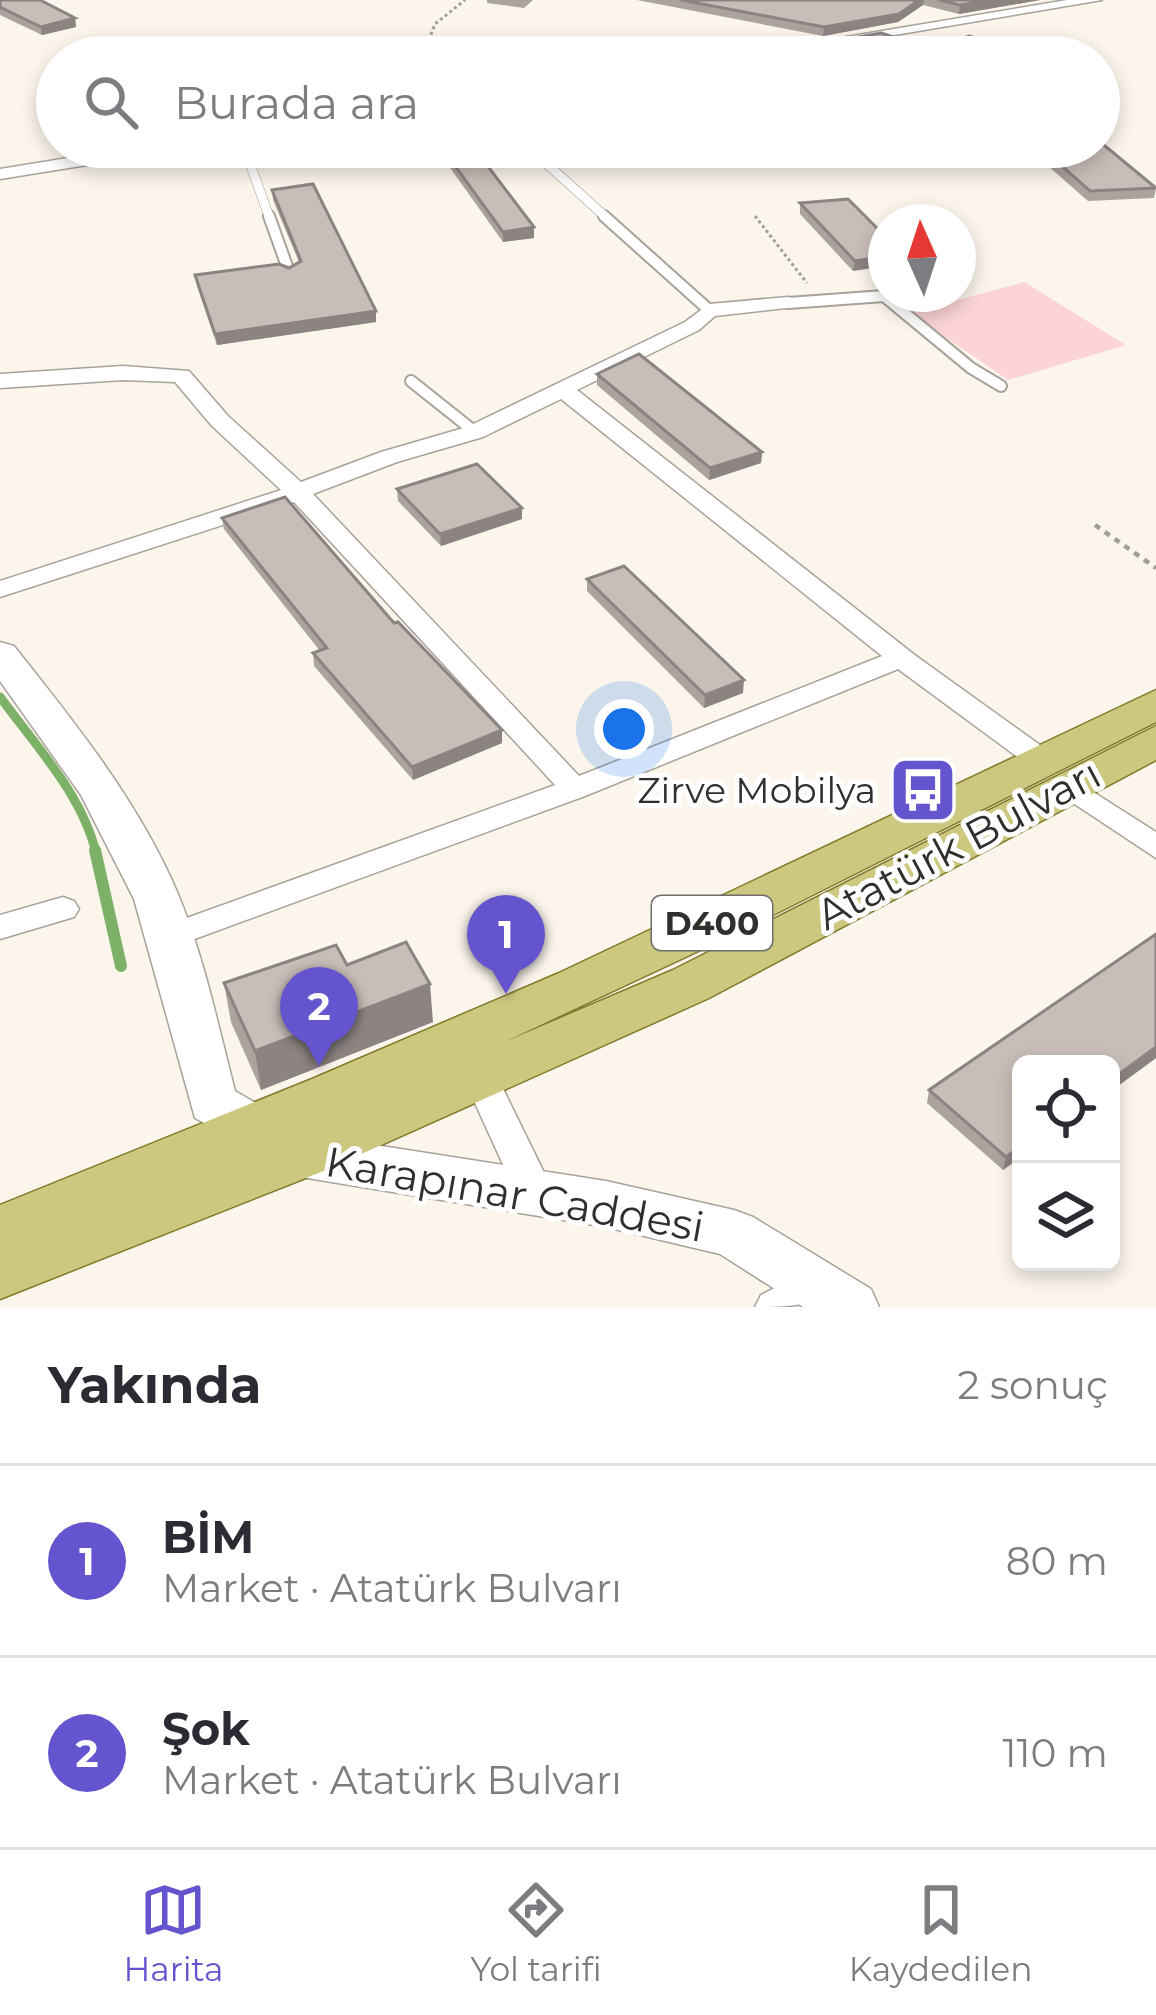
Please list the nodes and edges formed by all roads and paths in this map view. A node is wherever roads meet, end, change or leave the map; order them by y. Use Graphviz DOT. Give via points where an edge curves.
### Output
graph roads {
  1 [pos="465,0"];
  2 [pos="1095,0"];
  3 [pos="430,36"];
  4 [pos="867,36"];
  5 [pos="37,168"];
  6 [pos="252,168"];
  7 [pos="551,168"];
  8 [pos="0,174"];
  9 [pos="755,216"];
  10 [pos="288,269"];
  11 [pos="821,302"];
  12 [pos="788,303"];
  13 [pos="709,310"];
  14 [pos="0,381"];
  15 [pos="411,381"];
  16 [pos="1001,386"];
  17 [pos="562,389"];
  18 [pos="475,432"];
  19 [pos="299,493"];
  20 [pos="1095,525"];
  21 [pos="1156,568"];
  22 [pos="0,589"];
  23 [pos="0,654"];
  24 [pos="902,658"];
  25 [pos="1156,704"];
  26 [pos="1156,741"];
  27 [pos="1055,773"];
  28 [pos="575,788"];
  29 [pos="1156,847"];
  30 [pos="63,909"];
  31 [pos="0,927"];
  32 [pos="170,936"];
  33 [pos="471,1058"];
  34 [pos="281,1141"];
  35 [pos="535,1193"];
  36 [pos="0,1231"];
  37 [pos="0,1272"];
  38 [pos="814,1299"];
  1 -- 3 [label="path"];
  2 -- 4 [label="street"];
  5 -- 8 [label="street"];
  6 -- 10 [label="lane"];
  7 -- 13 [label="lane"];
  9 -- 11 [label="path"];
  11 -- 12 [label="lane"];
  11 -- 16 [label="lane" via="884,296"];
  12 -- 13 [label="street"];
  13 -- 17 [label="street" via="692,326"];
  14 -- 19 [label="street" via="181,376"];
  15 -- 18 [label="lane"];
  17 -- 18 [label="street"];
  17 -- 24 [label="street"];
  18 -- 19 [label="street"];
  19 -- 22 [label="street"];
  19 -- 28 [label="street"];
  20 -- 21 [label="path"];
  23 -- 32 [label="street" via="94,785 144,869"];
  24 -- 27 [label="street"];
  24 -- 28 [label="street"];
  25 -- 27 [label="main road, Atatürk Bulvarı / D400"];
  26 -- 27 [label="main road, Atatürk Bulvarı / D400"];
  27 -- 29 [label="street"];
  27 -- 33 [label="main road, Atatürk Bulvarı / D400" via="692,984"];
  28 -- 32 [label="street"];
  30 -- 31 [label="street"];
  32 -- 34 [label="street" via="213,1103"];
  33 -- 34 [label="main road, Atatürk Bulvarı / D400"];
  33 -- 35 [label="street"];
  34 -- 35 [label="street, Karapınar Caddesi"];
  34 -- 36 [label="main road, D400"];
  34 -- 37 [label="main road, D400"];
  35 -- 38 [label="street, Karapınar Caddesi" via="734,1234"];
}
